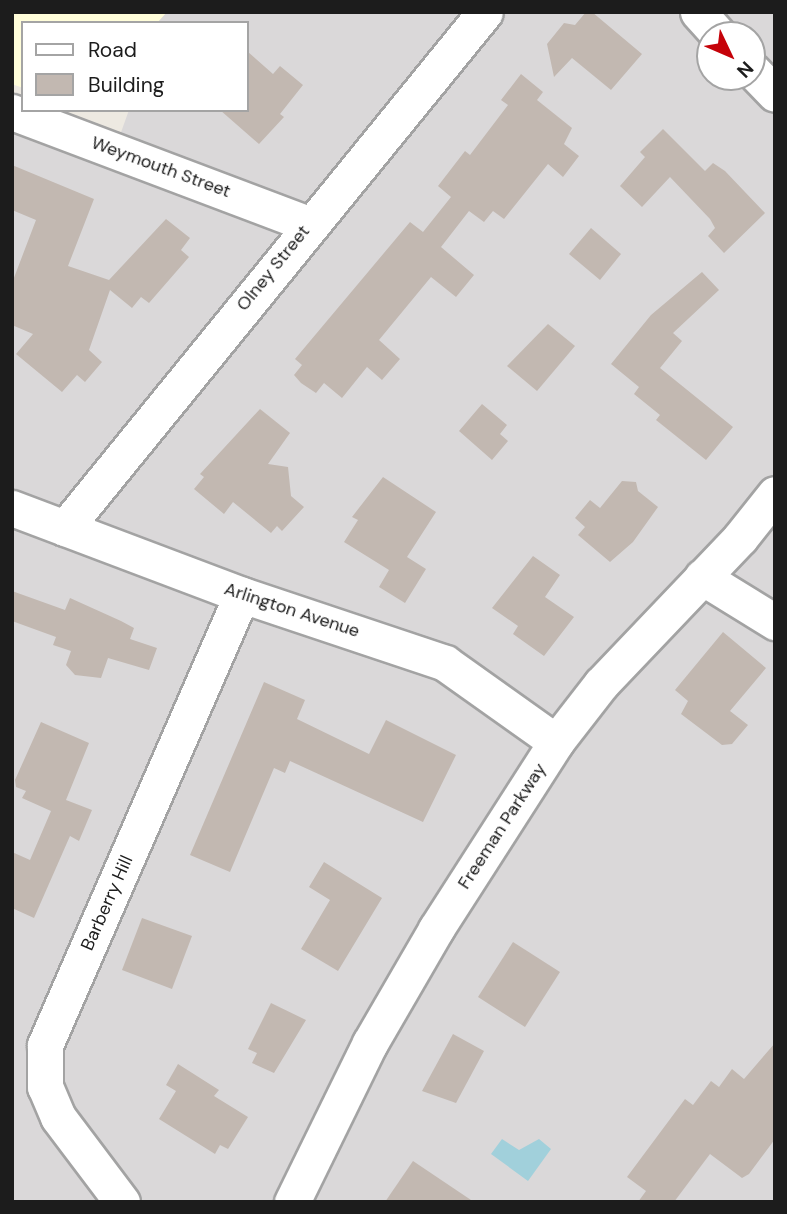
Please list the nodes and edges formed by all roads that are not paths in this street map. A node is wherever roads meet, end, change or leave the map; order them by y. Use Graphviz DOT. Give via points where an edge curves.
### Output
graph roads {
  1 [pos="485,12"];
  2 [pos="12,112"];
  3 [pos="308,224"];
  4 [pos="775,494"];
  5 [pos="12,508"];
  6 [pos="65,528"];
  7 [pos="702,577"];
  8 [pos="242,595"];
  9 [pos="775,622"];
  10 [pos="556,742"];
  11 [pos="122,1202"];
  12 [pos="292,1202"];
  1 -- 3 [label="street, Olney Street"];
  2 -- 3 [label="street, Weymouth Street"];
  3 -- 6 [label="street, Olney Street"];
  4 -- 7 [label="street, Freeman Parkway"];
  5 -- 6 [label="street, Arlington Avenue"];
  6 -- 8 [label="street, Arlington Avenue"];
  7 -- 9 [label="street"];
  7 -- 10 [label="street, Freeman Parkway" via="601,684"];
  8 -- 10 [label="street, Arlington Avenue" via="445,663"];
  8 -- 11 [label="street, Barberry Hill" via="46,1045 45,1087 58,1116"];
  10 -- 12 [label="street, Freeman Parkway" via="436,929 370,1043"];
}
